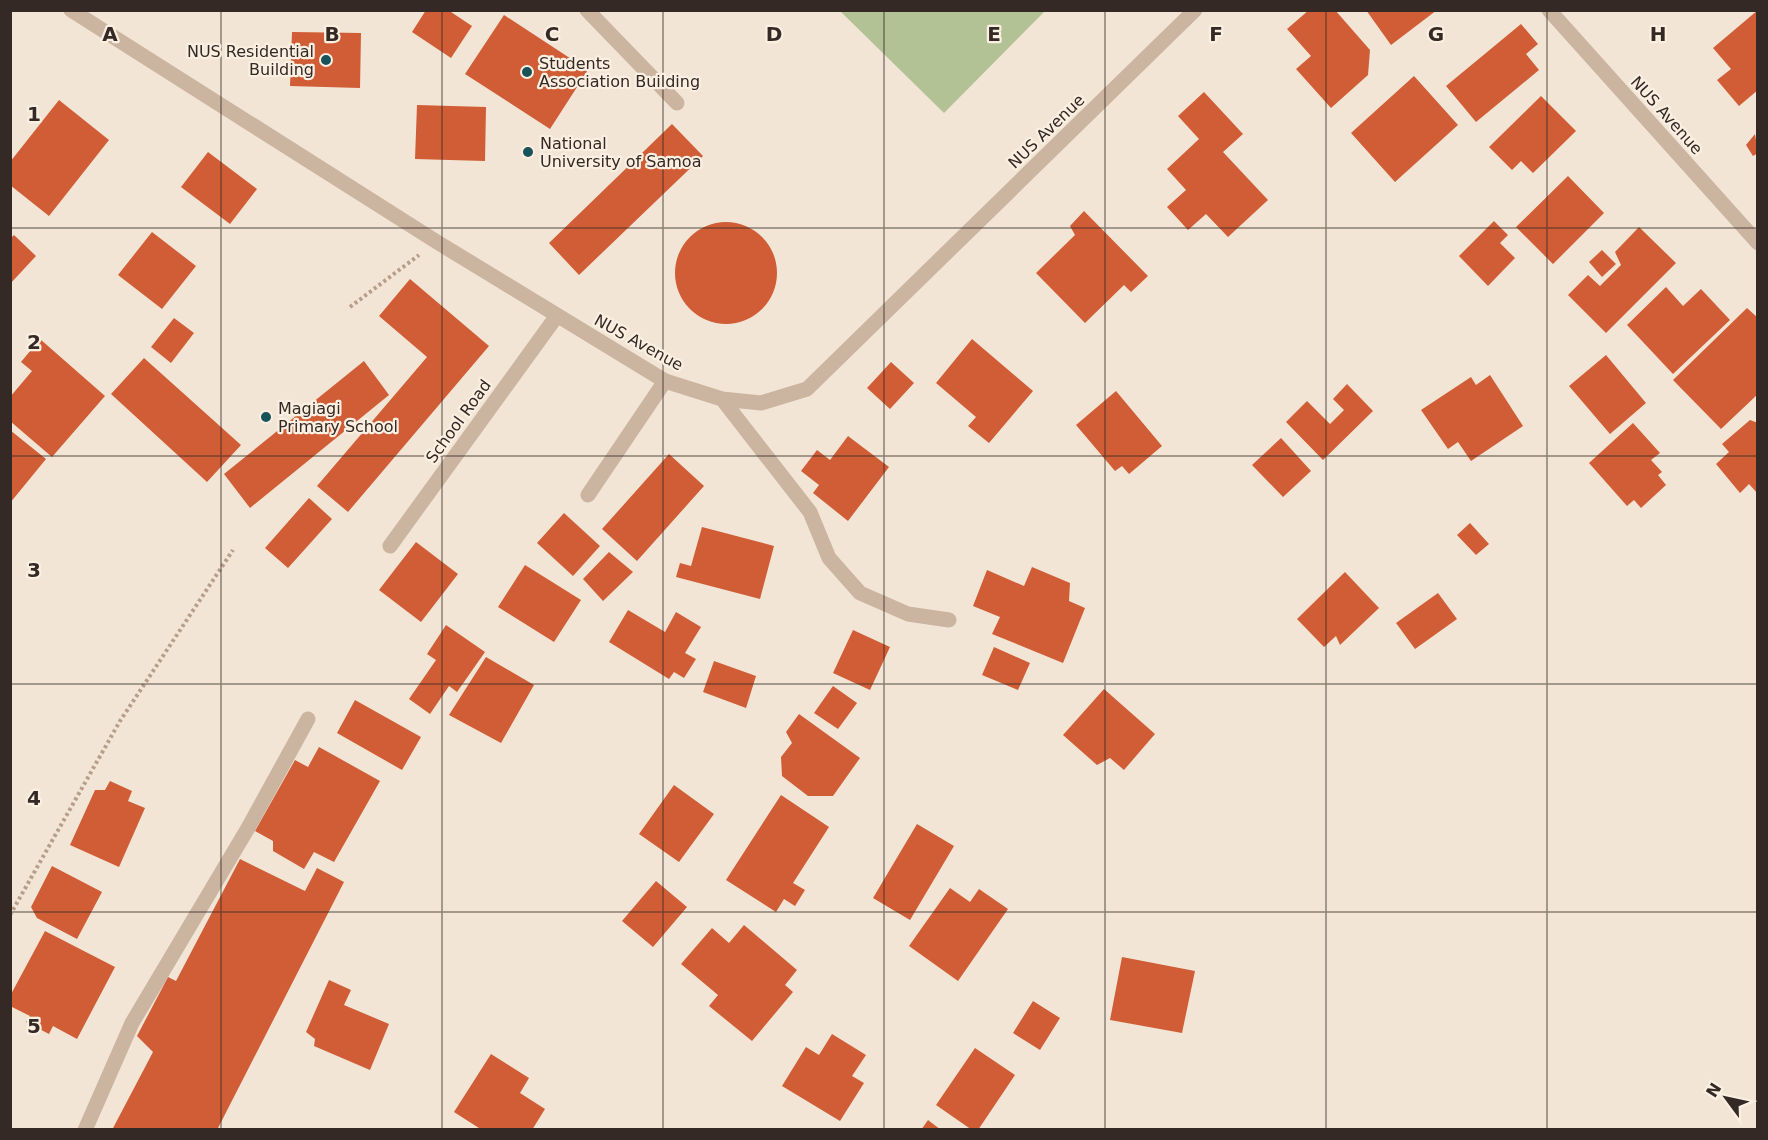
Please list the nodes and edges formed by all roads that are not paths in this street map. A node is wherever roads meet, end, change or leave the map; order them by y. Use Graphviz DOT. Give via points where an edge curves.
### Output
graph roads {
  1 [pos="70,10"];
  2 [pos="587,10"];
  3 [pos="1195,10"];
  4 [pos="1549,10"];
  5 [pos="677,103"];
  6 [pos="1758,243"];
  7 [pos="556,317"];
  8 [pos="665,381"];
  9 [pos="722,399"];
  10 [pos="588,495"];
  11 [pos="390,546"];
  12 [pos="949,620"];
  13 [pos="308,719"];
  14 [pos="85,1130"];
  1 -- 7 [label="street, NUS Avenue"];
  2 -- 5 [label="street"];
  3 -- 9 [label="street, NUS Avenue" via="807,389 761,403"];
  4 -- 6 [label="street, NUS Avenue"];
  7 -- 8 [label="street, NUS Avenue"];
  7 -- 11 [label="street, School Road"];
  8 -- 9 [label="street, NUS Avenue"];
  8 -- 10 [label="street"];
  9 -- 12 [label="street" via="810,512 829,558 860,593 908,614"];
  13 -- 14 [label="street" via="132,1023"];
}
